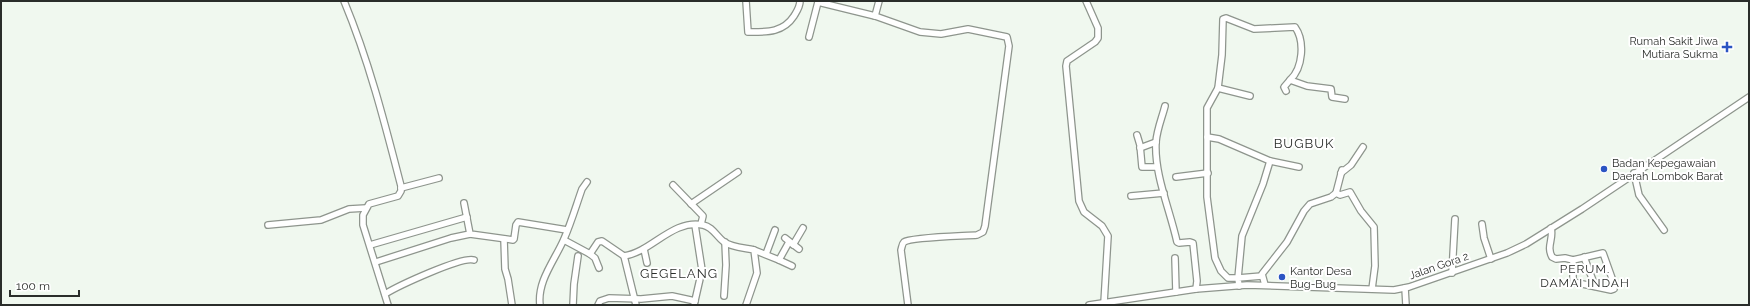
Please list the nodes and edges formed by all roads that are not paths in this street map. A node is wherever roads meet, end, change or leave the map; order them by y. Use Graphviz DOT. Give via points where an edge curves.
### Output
graph roads {
  1 [pos="344,1"];
  2 [pos="746,1"];
  3 [pos="800,1"];
  4 [pos="880,1"];
  5 [pos="1086,1"];
  6 [pos="875,16"];
  7 [pos="809,37"];
  8 [pos="1290,80"];
  9 [pos="1218,88"];
  10 [pos="1286,91"];
  11 [pos="1250,96"];
  12 [pos="1749,97"];
  13 [pos="1345,99"];
  14 [pos="1166,106"];
  15 [pos="1137,135"];
  16 [pos="1207,137"];
  17 [pos="1156,142"];
  18 [pos="1363,147"];
  19 [pos="1140,148"];
  20 [pos="1270,160"];
  21 [pos="1156,167"];
  22 [pos="1299,167"];
  23 [pos="1344,167"];
  24 [pos="738,172"];
  25 [pos="1208,173"];
  26 [pos="1341,173"];
  27 [pos="1634,173"];
  28 [pos="1176,177"];
  29 [pos="440,178"];
  30 [pos="587,182"];
  31 [pos="673,185"];
  32 [pos="401,188"];
  33 [pos="1164,193"];
  34 [pos="1336,193"];
  35 [pos="1131,196"];
  36 [pos="464,203"];
  37 [pos="691,204"];
  38 [pos="366,208"];
  39 [pos="467,217"];
  40 [pos="1455,219"];
  41 [pos="1482,224"];
  42 [pos="268,225"];
  43 [pos="698,225"];
  44 [pos="803,228"];
  45 [pos="1552,228"];
  46 [pos="567,230"];
  47 [pos="775,230"];
  48 [pos="1664,230"];
  49 [pos="470,234"];
  50 [pos="504,239"];
  51 [pos="564,240"];
  52 [pos="725,242"];
  53 [pos="789,242"];
  54 [pos="370,245"];
  55 [pos="644,249"];
  56 [pos="799,249"];
  57 [pos="754,250"];
  58 [pos="590,254"];
  59 [pos="766,254"];
  60 [pos="578,256"];
  61 [pos="624,256"];
  62 [pos="1584,257"];
  63 [pos="1175,258"];
  64 [pos="1491,259"];
  65 [pos="474,260"];
  66 [pos="779,260"];
  67 [pos="1573,260"];
  68 [pos="376,262"];
  69 [pos="647,263"];
  70 [pos="792,266"];
  71 [pos="599,268"];
  72 [pos="1452,273"];
  73 [pos="1262,276"];
  74 [pos="1238,278"];
  75 [pos="1264,285"];
  76 [pos="1239,286"];
  77 [pos="1595,286"];
  78 [pos="1405,288"];
  79 [pos="1372,289"];
  80 [pos="1196,290"];
  81 [pos="1176,292"];
  82 [pos="385,294"];
  83 [pos="724,296"];
  84 [pos="636,302"];
  85 [pos="694,303"];
  86 [pos="1104,303"];
  87 [pos="388,305"];
  88 [pos="512,305"];
  89 [pos="540,305"];
  90 [pos="573,305"];
  91 [pos="598,305"];
  92 [pos="746,305"];
  93 [pos="908,305"];
  94 [pos="1089,305"];
  95 [pos="1406,305"];
  1 -- 32 [label="street" via="371,73"];
  2 -- 3 [label="street" via="748,32 777,30 787,24 798,10"];
  4 -- 6 [label="street"];
  5 -- 86 [label="street" via="1098,28 1098,38 1067,61 1066,66 1079,201 1084,212 1102,226 1108,236"];
  6 -- 7 [label="street" via="818,2"];
  6 -- 93 [label="street" via="920,32 941,34 968,29 1003,35 1009,42 985,226 977,235 904,242 901,250"];
  8 -- 9 [label="street" via="1298,72 1301,59 1296,28 1254,28 1224,18"];
  8 -- 10 [label="street" via="1284,87"];
  8 -- 13 [label="street" via="1308,86 1329,88 1332,90 1332,97"];
  9 -- 11 [label="street"];
  9 -- 16 [label="street" via="1207,108"];
  12 -- 27 [label="street, Jalan Gora 2"];
  14 -- 17 [label="street"];
  15 -- 19 [label="street"];
  16 -- 20 [label="street" via="1220,139"];
  16 -- 25 [label="street"];
  17 -- 19 [label="street"];
  17 -- 21 [label="street"];
  18 -- 26 [label="street"];
  19 -- 21 [label="street" via="1142,168"];
  20 -- 22 [label="street"];
  20 -- 74 [label="street" via="1243,231"];
  21 -- 33 [label="street"];
  23 -- 26 [label="street"];
  24 -- 37 [label="street"];
  25 -- 28 [label="street"];
  25 -- 74 [label="street" via="1207,197 1215,258 1225,276"];
  26 -- 34 [label="street"];
  27 -- 45 [label="street, Jalan Gora 2"];
  27 -- 48 [label="street" via="1639,194"];
  29 -- 32 [label="street"];
  30 -- 46 [label="street"];
  31 -- 37 [label="street"];
  32 -- 38 [label="street" via="398,196 372,203"];
  33 -- 35 [label="street"];
  33 -- 80 [label="street" via="1178,242 1193,243"];
  34 -- 73 [label="street" via="1310,204 1305,209 1287,242"];
  34 -- 79 [label="street" via="1340,195 1350,192 1374,227 1375,266"];
  36 -- 39 [label="street"];
  37 -- 43 [label="street" via="703,216"];
  38 -- 42 [label="street" via="348,209 321,220"];
  38 -- 54 [label="street" via="362,221"];
  39 -- 49 [label="street"];
  39 -- 54 [label="street"];
  40 -- 72 [label="street"];
  41 -- 64 [label="street"];
  43 -- 52 [label="street" via="711,228"];
  43 -- 55 [label="street" via="679,228"];
  43 -- 85 [label="street" via="702,270"];
  44 -- 53 [label="street"];
  45 -- 64 [label="street, Jalan Gora 2" via="1515,250"];
  45 -- 67 [label="street" via="1549,246 1551,256"];
  46 -- 50 [label="street" via="518,222 514,239"];
  46 -- 51 [label="street"];
  47 -- 59 [label="street"];
  49 -- 50 [label="street"];
  49 -- 68 [label="street" via="446,239"];
  50 -- 88 [label="street" via="505,269"];
  51 -- 58 [label="street"];
  51 -- 89 [label="street" via="541,285"];
  52 -- 57 [label="street"];
  52 -- 83 [label="street"];
  53 -- 56 [label="street"];
  53 -- 66 [label="street"];
  54 -- 68 [label="street"];
  55 -- 61 [label="street"];
  55 -- 69 [label="street"];
  57 -- 59 [label="street"];
  57 -- 92 [label="street" via="757,272"];
  58 -- 61 [label="street" via="600,241"];
  58 -- 71 [label="street"];
  59 -- 66 [label="street"];
  60 -- 90 [label="street"];
  61 -- 84 [label="street"];
  62 -- 67 [label="street"];
  62 -- 77 [label="street"];
  62 -- 77 [label="street" via="1603,253 1614,288 1611,290"];
  63 -- 81 [label="street"];
  64 -- 72 [label="street, Jalan Gora 2"];
  65 -- 82 [label="street" via="455,262"];
  66 -- 70 [label="street"];
  67 -- 77 [label="street" via="1573,282"];
  68 -- 82 [label="street"];
  72 -- 78 [label="street, Jalan Gora 2"];
  73 -- 74 [label="street"];
  73 -- 75 [label="street"];
  74 -- 76 [label="street"];
  75 -- 76 [label="street, Jalan Gora 2"];
  75 -- 79 [label="street, Jalan Gora 2"];
  76 -- 80 [label="street, Jalan Gora 2"];
  78 -- 79 [label="street, Jalan Gora 2"];
  78 -- 95 [label="street"];
  80 -- 81 [label="street, Jalan Gora 2"];
  81 -- 86 [label="street, Jalan Gora 2"];
  82 -- 87 [label="street"];
  84 -- 85 [label="street" via="673,296"];
  84 -- 91 [label="street" via="609,298 600,301"];
  86 -- 94 [label="street, Jalan Gora 2"];
}
